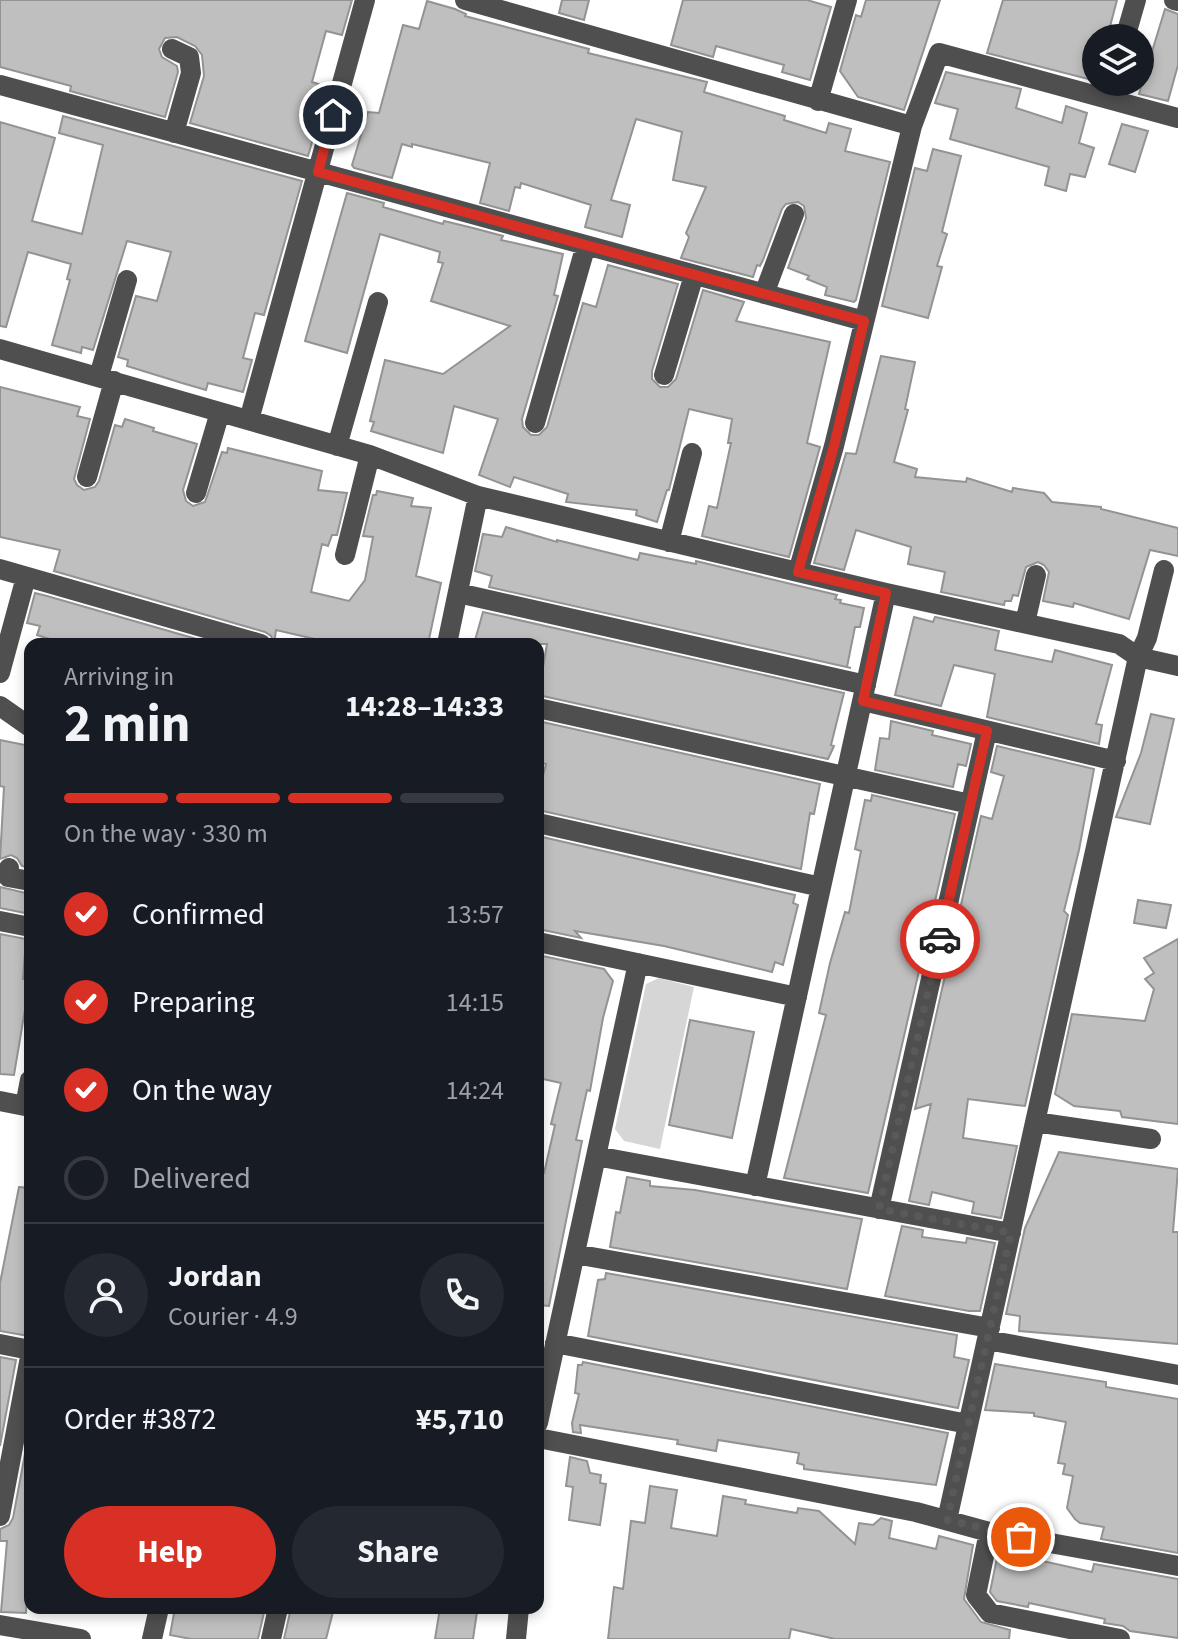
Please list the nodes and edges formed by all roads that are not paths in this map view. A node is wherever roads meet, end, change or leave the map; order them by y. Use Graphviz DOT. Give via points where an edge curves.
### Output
graph roads {
  1 [pos="365,0"];
  2 [pos="465,0"];
  3 [pos="847,0"];
  4 [pos="1136,0"];
  5 [pos="1129,24"];
  6 [pos="172,49"];
  7 [pos="1082,84"];
  8 [pos="0,85"];
  9 [pos="1124,96"];
  10 [pos="818,101"];
  11 [pos="1178,118"];
  12 [pos="912,126"];
  13 [pos="174,133"];
  14 [pos="318,172"];
  15 [pos="794,214"];
  16 [pos="586,245"];
  17 [pos="694,275"];
  18 [pos="127,280"];
  19 [pos="764,294"];
  20 [pos="378,302"];
  21 [pos="864,321"];
  22 [pos="0,349"];
  23 [pos="664,375"];
  24 [pos="107,379"];
  25 [pos="220,412"];
  26 [pos="249,420"];
  27 [pos="535,423"];
  28 [pos="337,446"];
  29 [pos="692,453"];
  30 [pos="370,455"];
  31 [pos="87,477"];
  32 [pos="196,493"];
  33 [pos="478,496"];
  34 [pos="669,542"];
  35 [pos="345,555"];
  36 [pos="0,569"];
  37 [pos="1164,570"];
  38 [pos="798,572"];
  39 [pos="1036,575"];
  40 [pos="26,577"];
  41 [pos="458,593"];
  42 [pos="886,593"];
  43 [pos="1025,623"];
  44 [pos="240,638"];
  45 [pos="448,638"];
  46 [pos="1138,657"];
  47 [pos="1178,666"];
  48 [pos="0,673"];
  49 [pos="864,693"];
  50 [pos="0,706"];
  51 [pos="544,709"];
  52 [pos="24,723"];
  53 [pos="987,731"];
  54 [pos="1116,761"];
  55 [pos="846,776"];
  56 [pos="970,804"];
  57 [pos="544,824"];
  58 [pos="9,868"];
  59 [pos="24,880"];
  60 [pos="821,887"];
  61 [pos="0,921"];
  62 [pos="24,926"];
  63 [pos="544,943"];
  64 [pos="638,963"];
  65 [pos="797,997"];
  66 [pos="0,1101"];
  67 [pos="24,1106"];
  68 [pos="1035,1122"];
  69 [pos="1151,1139"];
  70 [pos="596,1156"];
  71 [pos="755,1186"];
  72 [pos="879,1209"];
  73 [pos="1011,1233"];
  74 [pos="575,1254"];
  75 [pos="988,1334"];
  76 [pos="555,1343"];
  77 [pos="0,1344"];
  78 [pos="24,1349"];
  79 [pos="1178,1375"];
  80 [pos="24,1389"];
  81 [pos="544,1395"];
  82 [pos="968,1424"];
  83 [pos="544,1439"];
  84 [pos="0,1516"];
  85 [pos="947,1520"];
  86 [pos="989,1532"];
  87 [pos="1178,1566"];
  88 [pos="158,1614"];
  89 [pos="277,1614"];
  90 [pos="518,1614"];
  91 [pos="0,1625"];
  92 [pos="81,1639"];
  93 [pos="152,1639"];
  94 [pos="271,1639"];
  95 [pos="516,1639"];
  96 [pos="1120,1639"];
  1 -- 14 [label="street"];
  2 -- 10 [label="street"];
  3 -- 10 [label="street"];
  4 -- 5 [label="street"];
  6 -- 13 [label="street" via="189,57 191,73"];
  7 -- 12 [label="street" via="939,53"];
  8 -- 13 [label="street"];
  9 -- 11 [label="street"];
  10 -- 12 [label="street"];
  12 -- 21 [label="street"];
  13 -- 14 [label="street"];
  14 -- 16 [label="street"];
  14 -- 26 [label="street"];
  15 -- 19 [label="street"];
  16 -- 17 [label="street"];
  16 -- 27 [label="street"];
  17 -- 19 [label="street"];
  17 -- 23 [label="street"];
  18 -- 24 [label="street"];
  19 -- 21 [label="street"];
  20 -- 28 [label="street"];
  21 -- 38 [label="street"];
  22 -- 24 [label="street"];
  24 -- 25 [label="street"];
  24 -- 31 [label="street"];
  25 -- 26 [label="street"];
  25 -- 32 [label="street"];
  26 -- 28 [label="street"];
  28 -- 30 [label="street"];
  29 -- 34 [label="street"];
  30 -- 33 [label="street"];
  30 -- 35 [label="street"];
  33 -- 34 [label="street"];
  33 -- 41 [label="street"];
  34 -- 38 [label="street"];
  36 -- 40 [label="street"];
  37 -- 46 [label="street"];
  38 -- 42 [label="street"];
  39 -- 43 [label="street"];
  40 -- 44 [label="street"];
  40 -- 48 [label="street"];
  41 -- 45 [label="street"];
  41 -- 49 [label="street"];
  42 -- 43 [label="street"];
  42 -- 49 [label="street"];
  43 -- 46 [label="street" via="1119,644"];
  46 -- 47 [label="street"];
  46 -- 54 [label="street"];
  49 -- 53 [label="street"];
  49 -- 55 [label="street"];
  50 -- 52 [label="street"];
  51 -- 55 [label="street"];
  53 -- 54 [label="street"];
  53 -- 56 [label="street"];
  54 -- 68 [label="street"];
  55 -- 56 [label="street"];
  55 -- 60 [label="street"];
  56 -- 72 [label="street"];
  57 -- 60 [label="street"];
  58 -- 59 [label="street" via="8,877"];
  60 -- 65 [label="street"];
  61 -- 62 [label="street"];
  63 -- 64 [label="street"];
  64 -- 65 [label="street"];
  64 -- 70 [label="street"];
  65 -- 71 [label="street"];
  66 -- 67 [label="street"];
  68 -- 69 [label="street"];
  68 -- 73 [label="street"];
  70 -- 71 [label="street"];
  70 -- 74 [label="street"];
  71 -- 72 [label="street"];
  72 -- 73 [label="street"];
  73 -- 75 [label="street"];
  74 -- 75 [label="street"];
  74 -- 76 [label="street"];
  75 -- 79 [label="street"];
  75 -- 82 [label="street"];
  76 -- 81 [label="street"];
  76 -- 82 [label="street"];
  77 -- 78 [label="street"];
  80 -- 84 [label="street"];
  82 -- 85 [label="street"];
  83 -- 85 [label="street"];
  85 -- 86 [label="street"];
  86 -- 87 [label="street"];
  86 -- 96 [label="street" via="976,1595 990,1613"];
  88 -- 93 [label="street"];
  89 -- 94 [label="street"];
  90 -- 95 [label="street"];
  91 -- 92 [label="street"];
}
